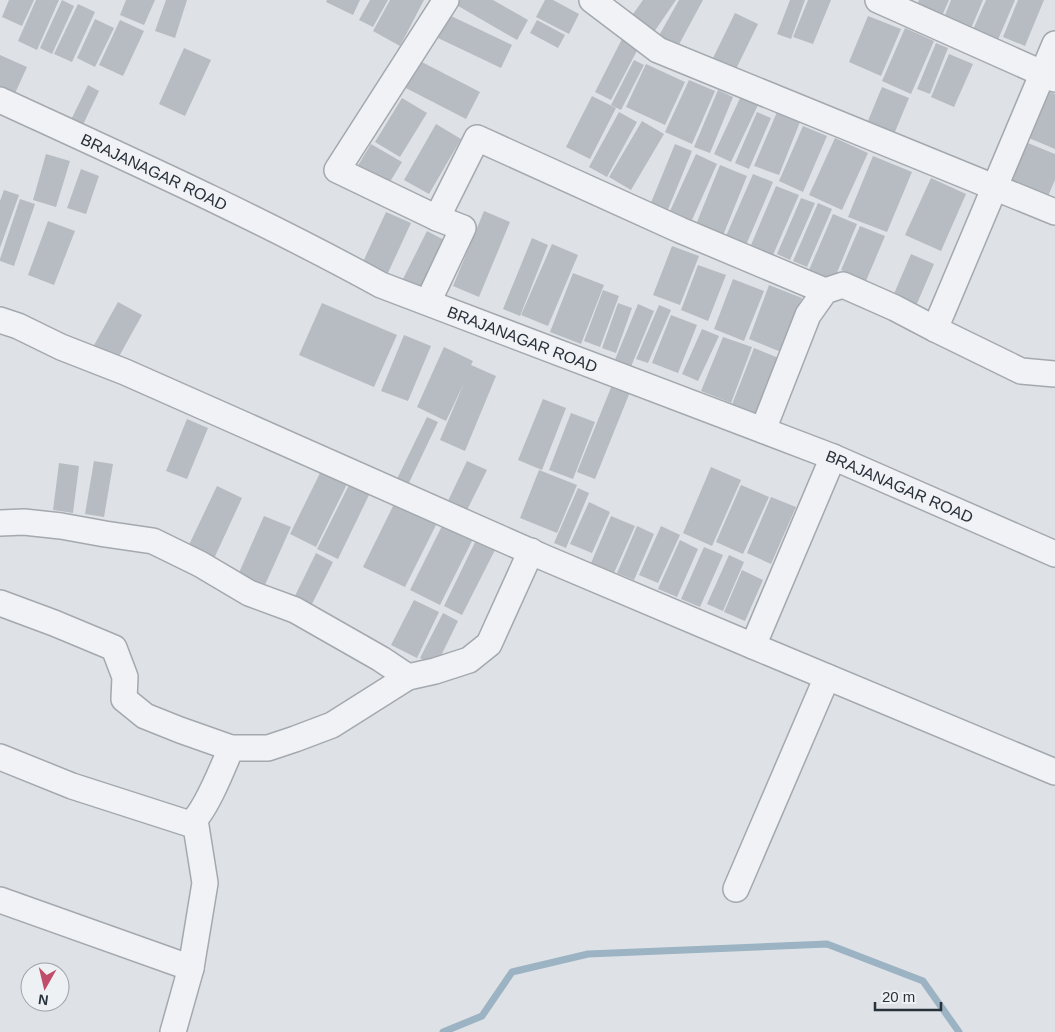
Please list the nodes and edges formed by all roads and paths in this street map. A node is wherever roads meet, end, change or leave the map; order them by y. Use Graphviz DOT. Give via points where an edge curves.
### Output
graph roads {
  1 [pos="446,0"];
  2 [pos="592,0"];
  3 [pos="878,0"];
  4 [pos="1055,44"];
  5 [pos="1049,76"];
  6 [pos="0,100"];
  7 [pos="995,188"];
  8 [pos="1055,212"];
  9 [pos="437,218"];
  10 [pos="825,291"];
  11 [pos="428,302"];
  12 [pos="0,320"];
  13 [pos="935,329"];
  14 [pos="1055,374"];
  15 [pos="763,430"];
  16 [pos="834,457"];
  17 [pos="0,523"];
  18 [pos="532,551"];
  19 [pos="1055,554"];
  20 [pos="0,603"];
  21 [pos="752,646"];
  22 [pos="408,677"];
  23 [pos="827,677"];
  24 [pos="231,748"];
  25 [pos="0,757"];
  26 [pos="1055,772"];
  27 [pos="195,820"];
  28 [pos="736,888"];
  29 [pos="0,900"];
  30 [pos="191,968"];
  31 [pos="173,1032"];
  1 -- 9 [label="street" via="337,170"];
  2 -- 7 [label="street" via="658,50"];
  3 -- 5 [label="street"];
  4 -- 5 [label="street"];
  5 -- 7 [label="street"];
  6 -- 11 [label="street, BRAJANAGAR ROAD" via="194,189 381,285"];
  7 -- 8 [label="street"];
  7 -- 13 [label="street"];
  9 -- 10 [label="street" via="477,138 680,230"];
  9 -- 11 [label="street" via="462,228"];
  10 -- 13 [label="street" via="843,285"];
  10 -- 15 [label="street" via="808,315"];
  11 -- 15 [label="street, BRAJANAGAR ROAD"];
  12 -- 18 [label="street"];
  13 -- 14 [label="street" via="1021,371"];
  15 -- 16 [label="street, BRAJANAGAR ROAD"];
  16 -- 19 [label="street, BRAJANAGAR ROAD"];
  16 -- 21 [label="street"];
  17 -- 22 [label="street" via="61,526 153,541 249,593 295,610"];
  18 -- 21 [label="street"];
  18 -- 22 [label="street" via="489,644 469,660"];
  20 -- 24 [label="street" via="114,648 125,677 124,699 145,716"];
  21 -- 23 [label="street"];
  22 -- 24 [label="street" via="332,725 295,740 268,748"];
  23 -- 26 [label="street"];
  23 -- 28 [label="street"];
  24 -- 27 [label="street"];
  25 -- 27 [label="street" via="72,786 190,824"];
  27 -- 30 [label="street" via="205,883"];
  29 -- 30 [label="street"];
  30 -- 31 [label="street"];
}
